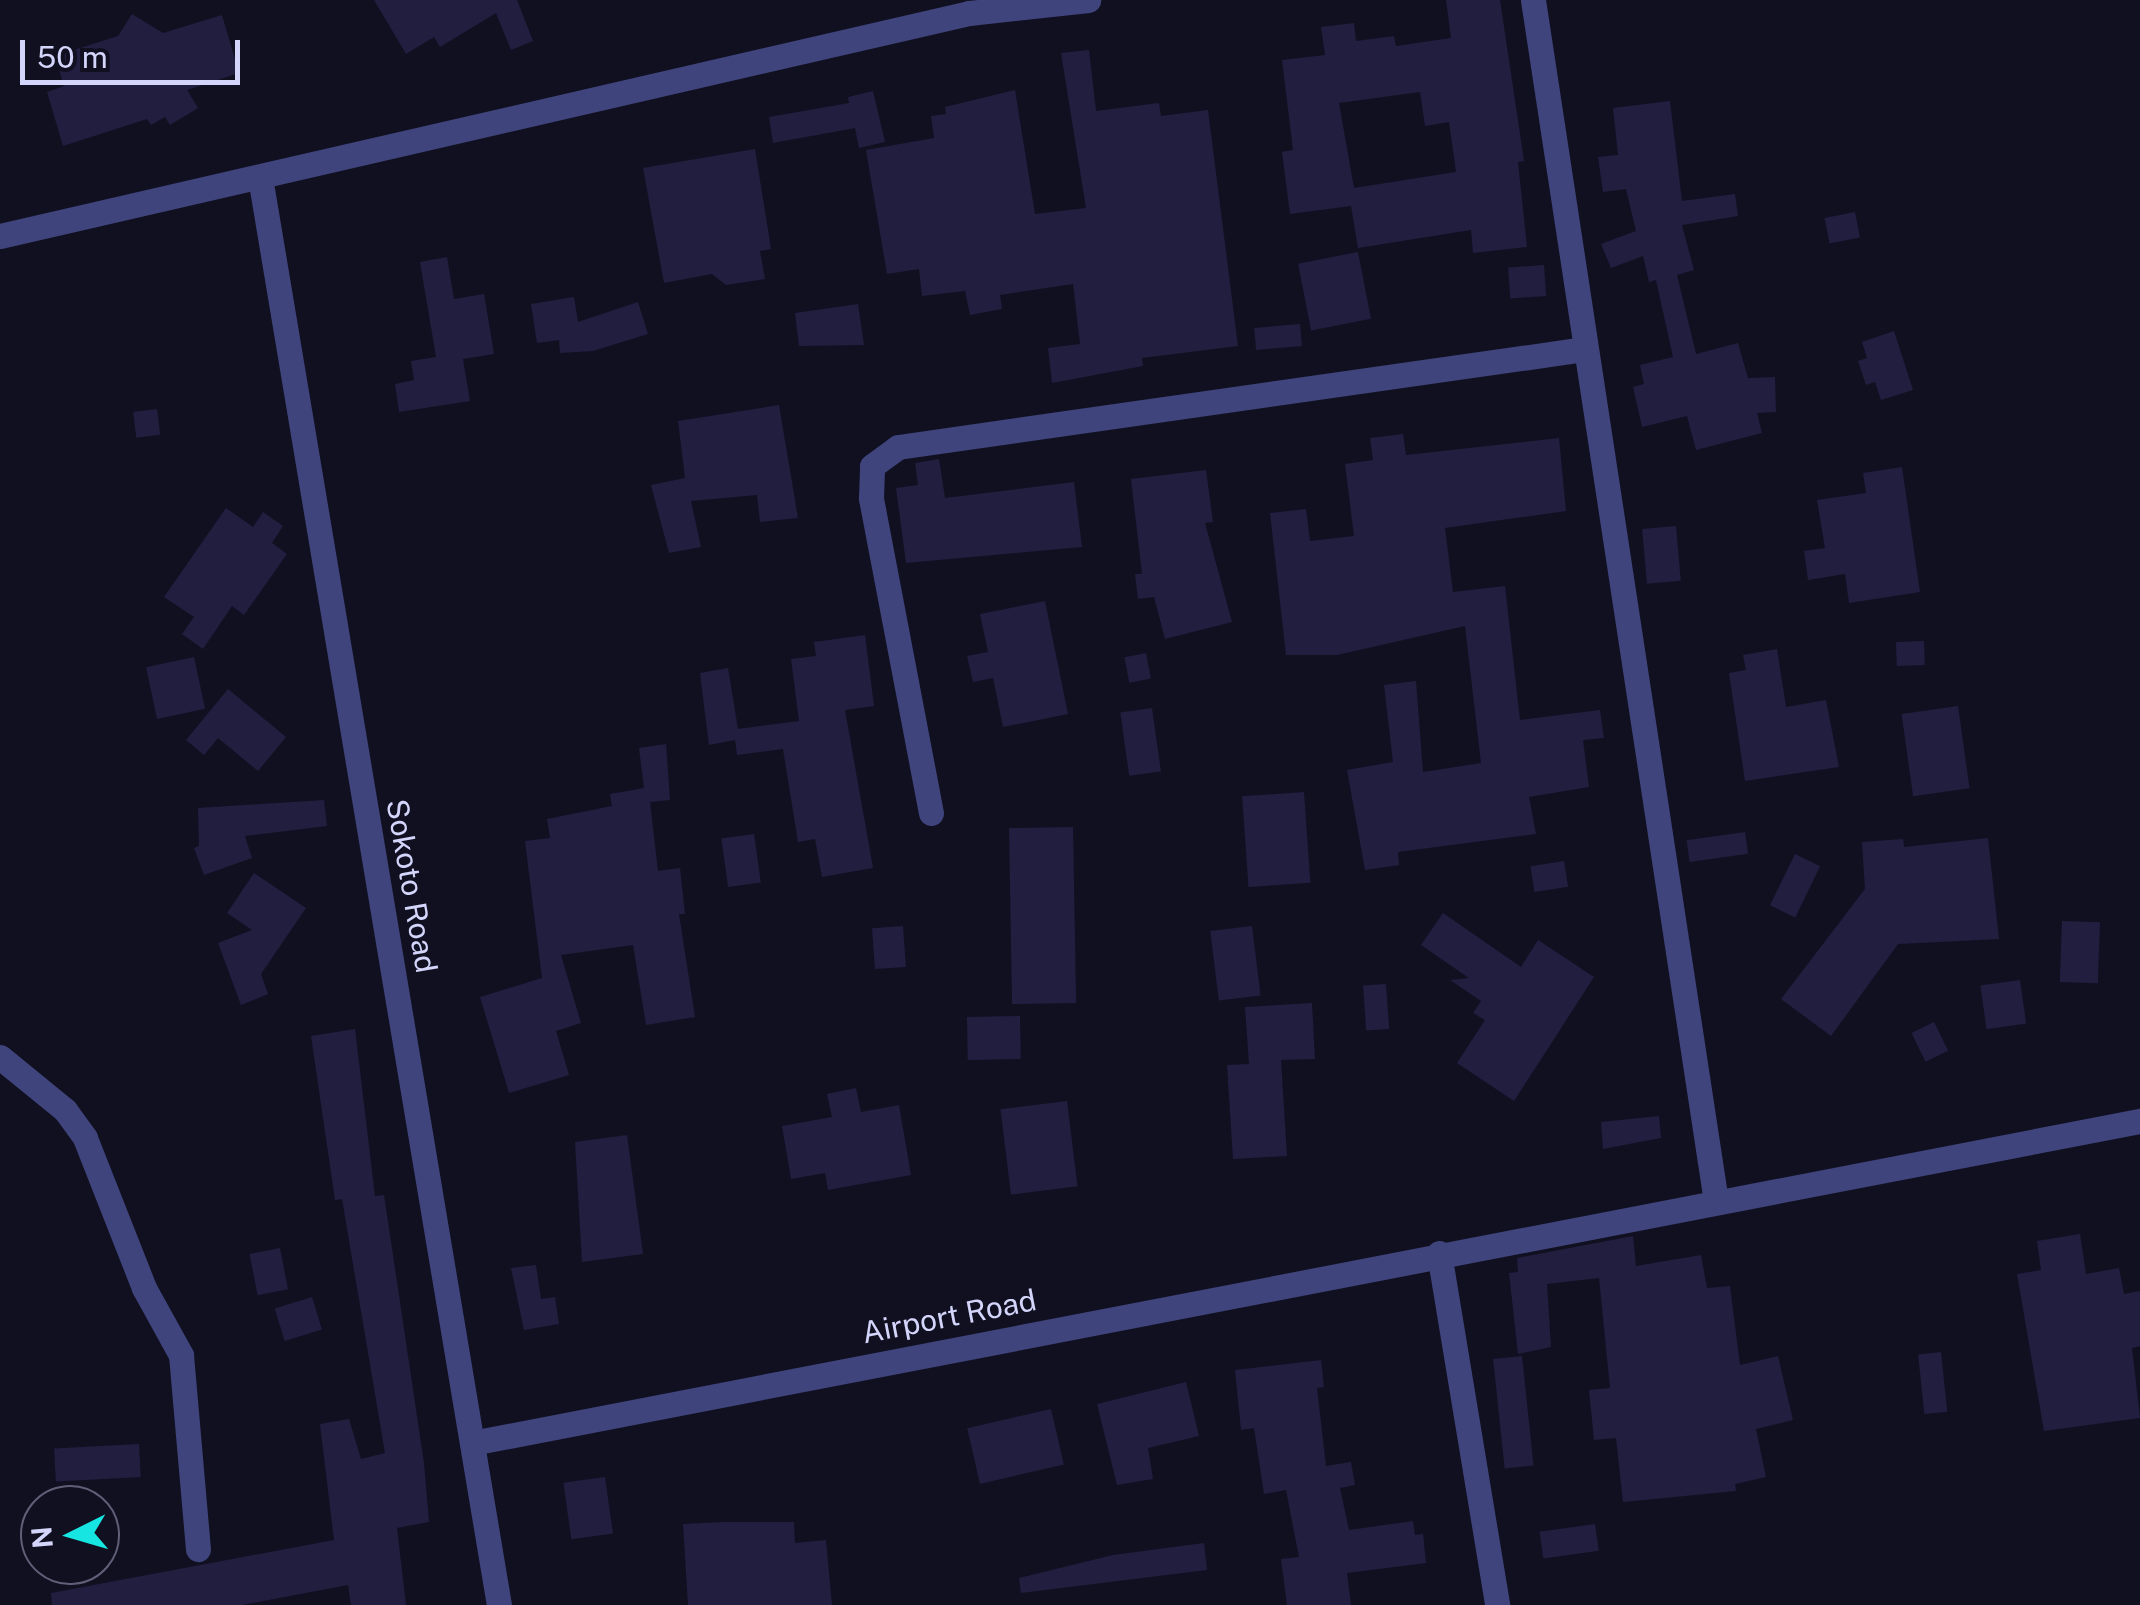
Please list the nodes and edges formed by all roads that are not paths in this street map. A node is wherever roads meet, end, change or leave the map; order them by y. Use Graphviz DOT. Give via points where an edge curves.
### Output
graph roads {
  1 [pos="1088,0"];
  2 [pos="1532,0"];
  3 [pos="987,5"];
  4 [pos="260,177"];
  5 [pos="0,236"];
  6 [pos="1585,350"];
  7 [pos="931,813"];
  8 [pos="0,1057"];
  9 [pos="2140,1121"];
  10 [pos="1716,1201"];
  11 [pos="1439,1253"];
  12 [pos="472,1444"];
  13 [pos="198,1549"];
  14 [pos="499,1605"];
  15 [pos="1497,1605"];
  1 -- 3 [label="street"];
  2 -- 6 [label="street"];
  3 -- 4 [label="street"];
  4 -- 5 [label="street"];
  4 -- 12 [label="street, Sokoto Road"];
  6 -- 7 [label="street" via="898,447 872,466 871,498"];
  6 -- 10 [label="street"];
  8 -- 13 [label="street" via="64,1110 85,1138 144,1288 182,1355"];
  9 -- 10 [label="street, Airport Road"];
  10 -- 11 [label="street, Airport Road"];
  11 -- 12 [label="street, Airport Road"];
  11 -- 15 [label="street"];
  12 -- 14 [label="street, Sokoto Road"];
}
